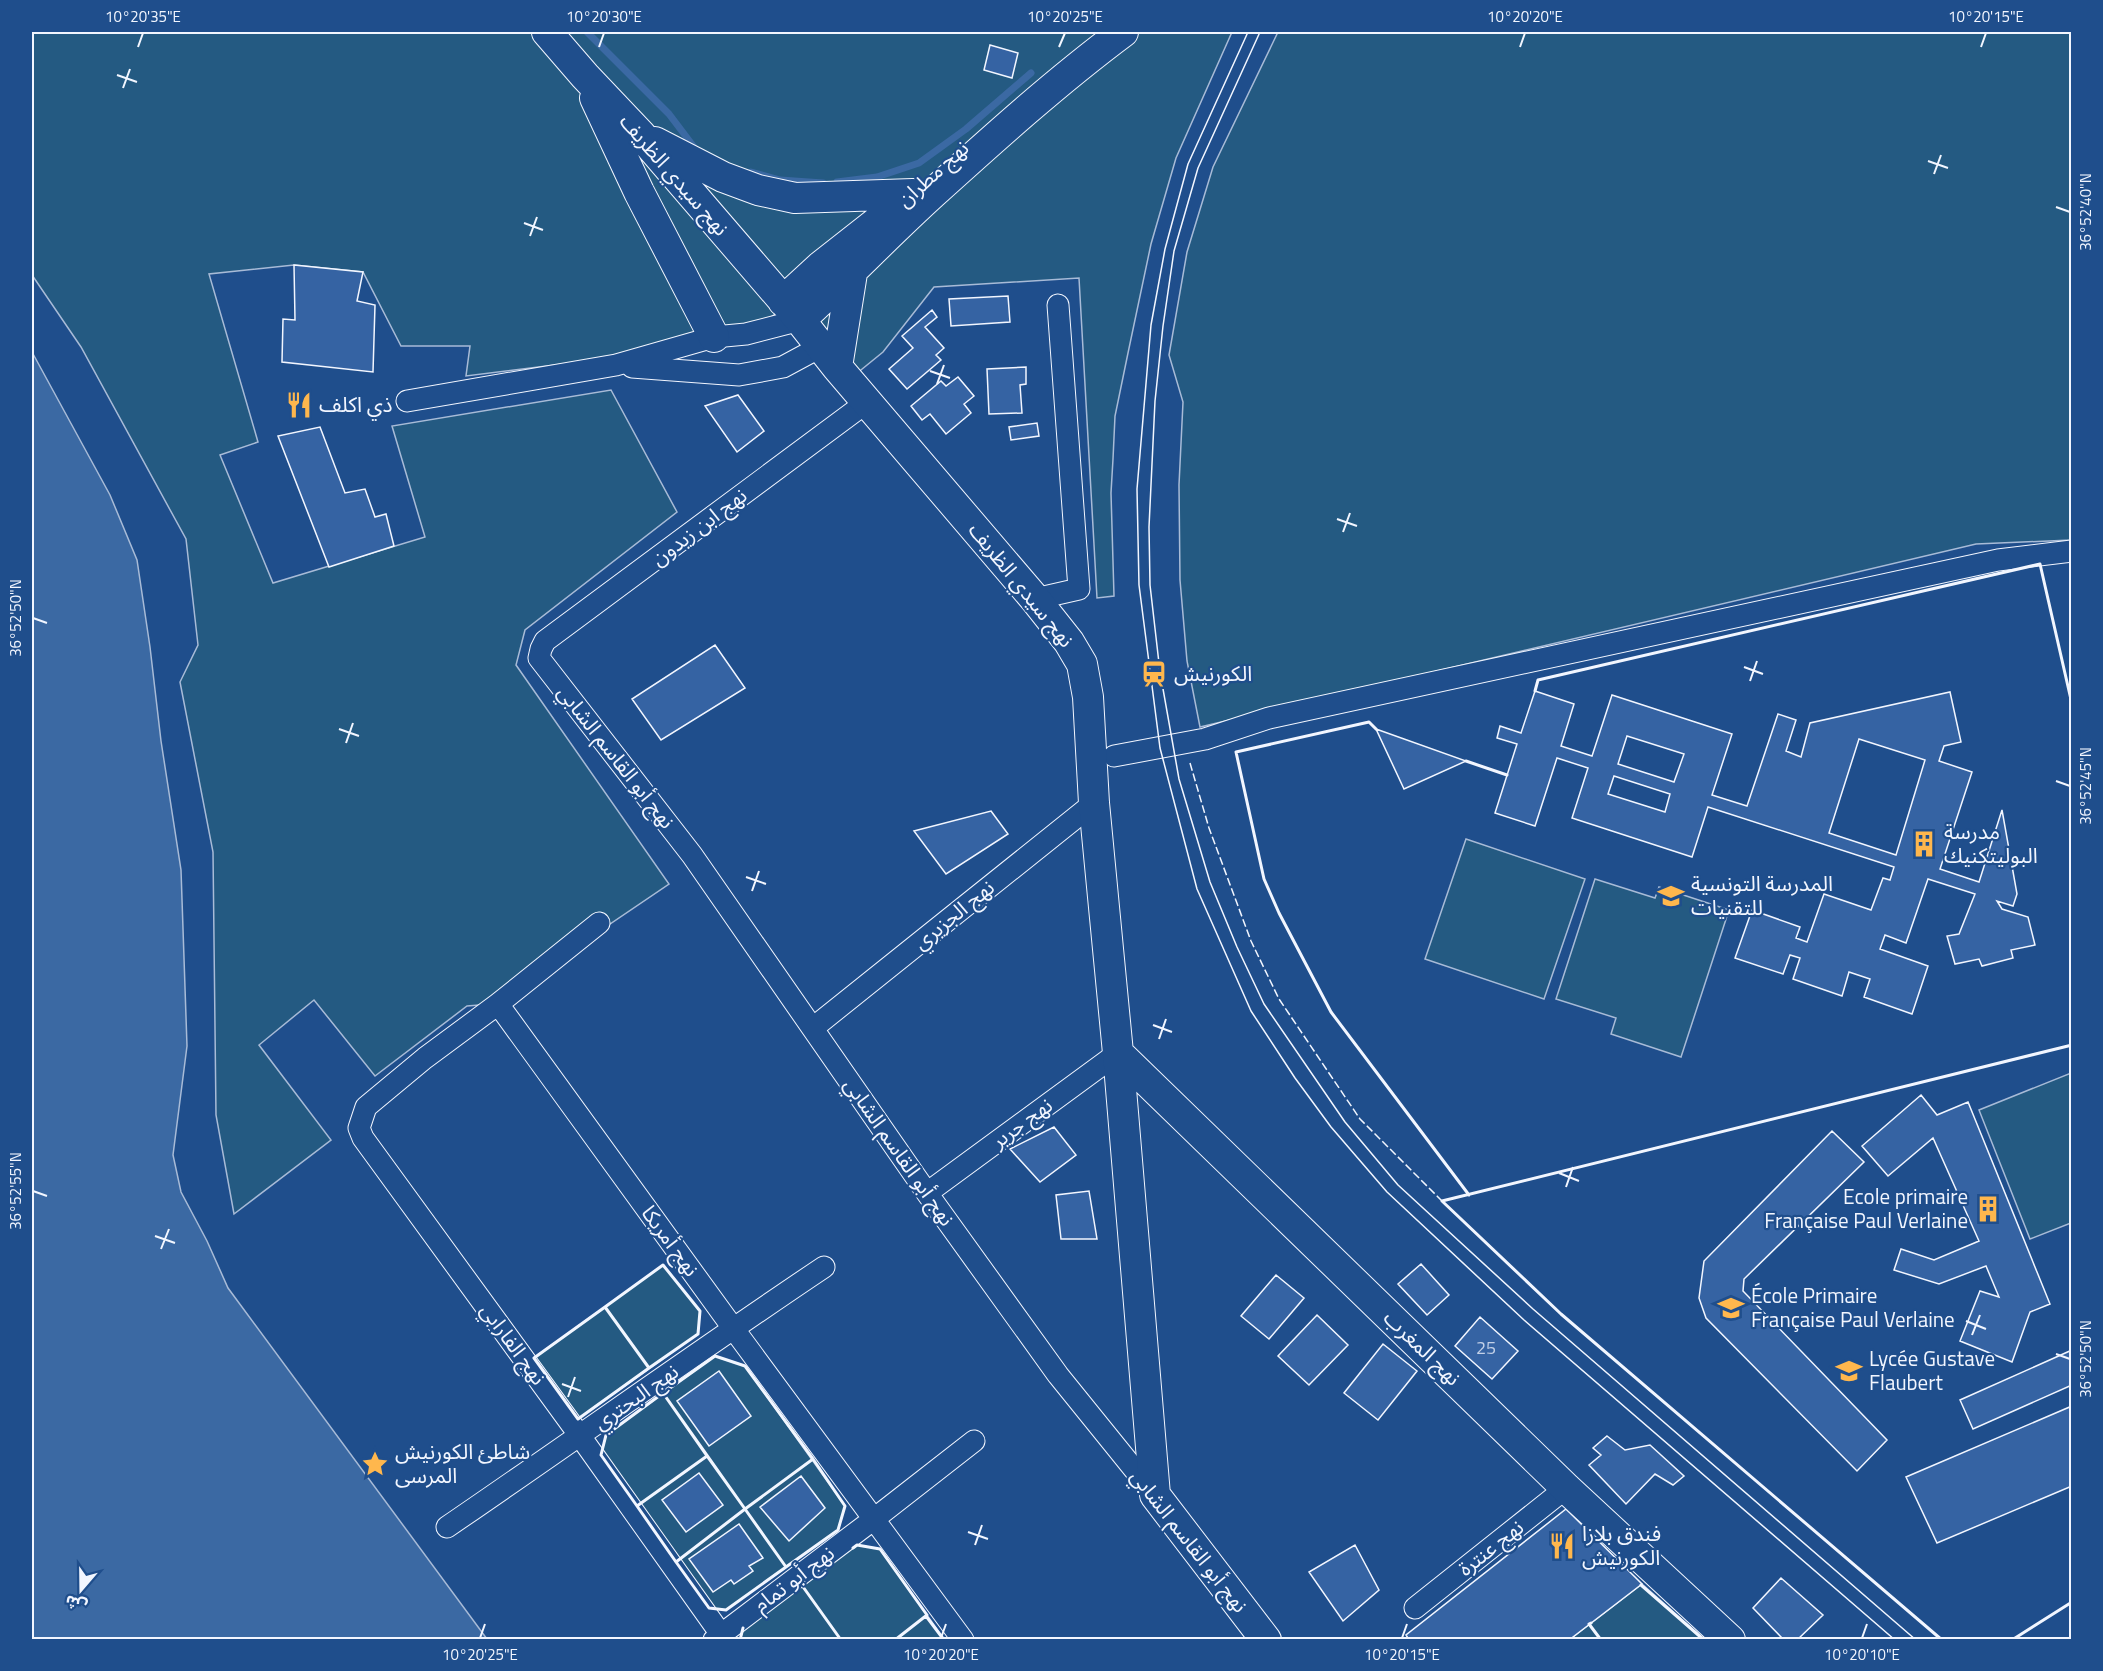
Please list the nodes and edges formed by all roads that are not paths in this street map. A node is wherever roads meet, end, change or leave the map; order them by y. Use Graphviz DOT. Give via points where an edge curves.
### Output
graph roads {
  1 [pos="547,32"];
  2 [pos="1123,32"];
  3 [pos="1091,45"];
  4 [pos="585,76"];
  5 [pos="640,134"];
  6 [pos="913,194"];
  7 [pos="852,273"];
  8 [pos="1058,305"];
  9 [pos="792,310"];
  10 [pos="714,337"];
  11 [pos="830,357"];
  12 [pos="616,365"];
  13 [pos="407,401"];
  14 [pos="867,402"];
  15 [pos="2072,551"];
  16 [pos="1035,599"];
  17 [pos="539,658"];
  18 [pos="1114,756"];
  19 [pos="1094,803"];
  20 [pos="599,923"];
  21 [pos="498,1004"];
  22 [pos="813,1028"];
  23 [pos="1118,1053"];
  24 [pos="927,1193"];
  25 [pos="824,1267"];
  26 [pos="733,1328"];
  27 [pos="580,1436"];
  28 [pos="974,1441"];
  29 [pos="1566,1488"];
  30 [pos="1155,1495"];
  31 [pos="874,1519"];
  32 [pos="447,1527"];
  33 [pos="1415,1608"];
  34 [pos="720,1638"];
  35 [pos="963,1640"];
  36 [pos="1266,1640"];
  37 [pos="1730,1640"];
  1 -- 4 [label="street, نهج سيدي الظريف"];
  2 -- 3 [label="street"];
  3 -- 6 [label="street, نهج مطران" via="1000,112"];
  3 -- 7 [label="street, نهج مطران"];
  4 -- 5 [label="street, نهج سيدي الظريف"];
  4 -- 10 [label="street"];
  5 -- 6 [label="street" via="723,177 767,192 795,198"];
  5 -- 9 [label="street, نهج سيدي الظريف"];
  6 -- 9 [label="street, نهج مطران" via="822,266"];
  7 -- 9 [label="street, نهج مطران"];
  7 -- 11 [label="street"];
  8 -- 16 [label="street" via="1079,589"];
  9 -- 10 [label="street" via="747,334"];
  9 -- 11 [label="street, نهج سيدي الظريف"];
  10 -- 12 [label="street"];
  11 -- 12 [label="street" via="739,375"];
  11 -- 14 [label="street, نهج سيدي الظريف"];
  12 -- 13 [label="street"];
  14 -- 16 [label="street, نهج سيدي الظريف"];
  14 -- 17 [label="street, نهج ابن زيدون" via="545,641"];
  15 -- 18 [label="street" via="1998,560 1269,718 1205,739"];
  16 -- 19 [label="street, نهج سيدي الظريف" via="1082,664 1088,697"];
  17 -- 22 [label="street, نهج أبو القاسم الشابي" via="692,855"];
  19 -- 22 [label="street, نهج الجزيري"];
  19 -- 23 [label="street, نهج سيدي الظريف"];
  20 -- 21 [label="street"];
  21 -- 26 [label="street, نهج أمريكا"];
  21 -- 27 [label="street, نهج الفارابي" via="366,1107 359,1128"];
  22 -- 24 [label="street, نهج أبو القاسم الشابي"];
  23 -- 24 [label="street, نهج جرير"];
  23 -- 29 [label="street, نهج المغرب"];
  23 -- 30 [label="street, نهج سيدي الظريف"];
  24 -- 30 [label="street, نهج أبو القاسم الشابي" via="1058,1375"];
  25 -- 26 [label="street, نهج البحتري"];
  26 -- 27 [label="street, نهج البحتري"];
  26 -- 31 [label="street, نهج أمريكا"];
  27 -- 32 [label="street, نهج البحتري"];
  27 -- 34 [label="street, نهج الفارابي"];
  28 -- 31 [label="street, نهج أبو تمام"];
  29 -- 33 [label="street, نهج عنترة"];
  29 -- 37 [label="street, نهج المغرب"];
  30 -- 36 [label="street, نهج أبو القاسم الشابي"];
  31 -- 34 [label="street, نهج أبو تمام"];
  31 -- 35 [label="street, نهج أمريكا"];
}
